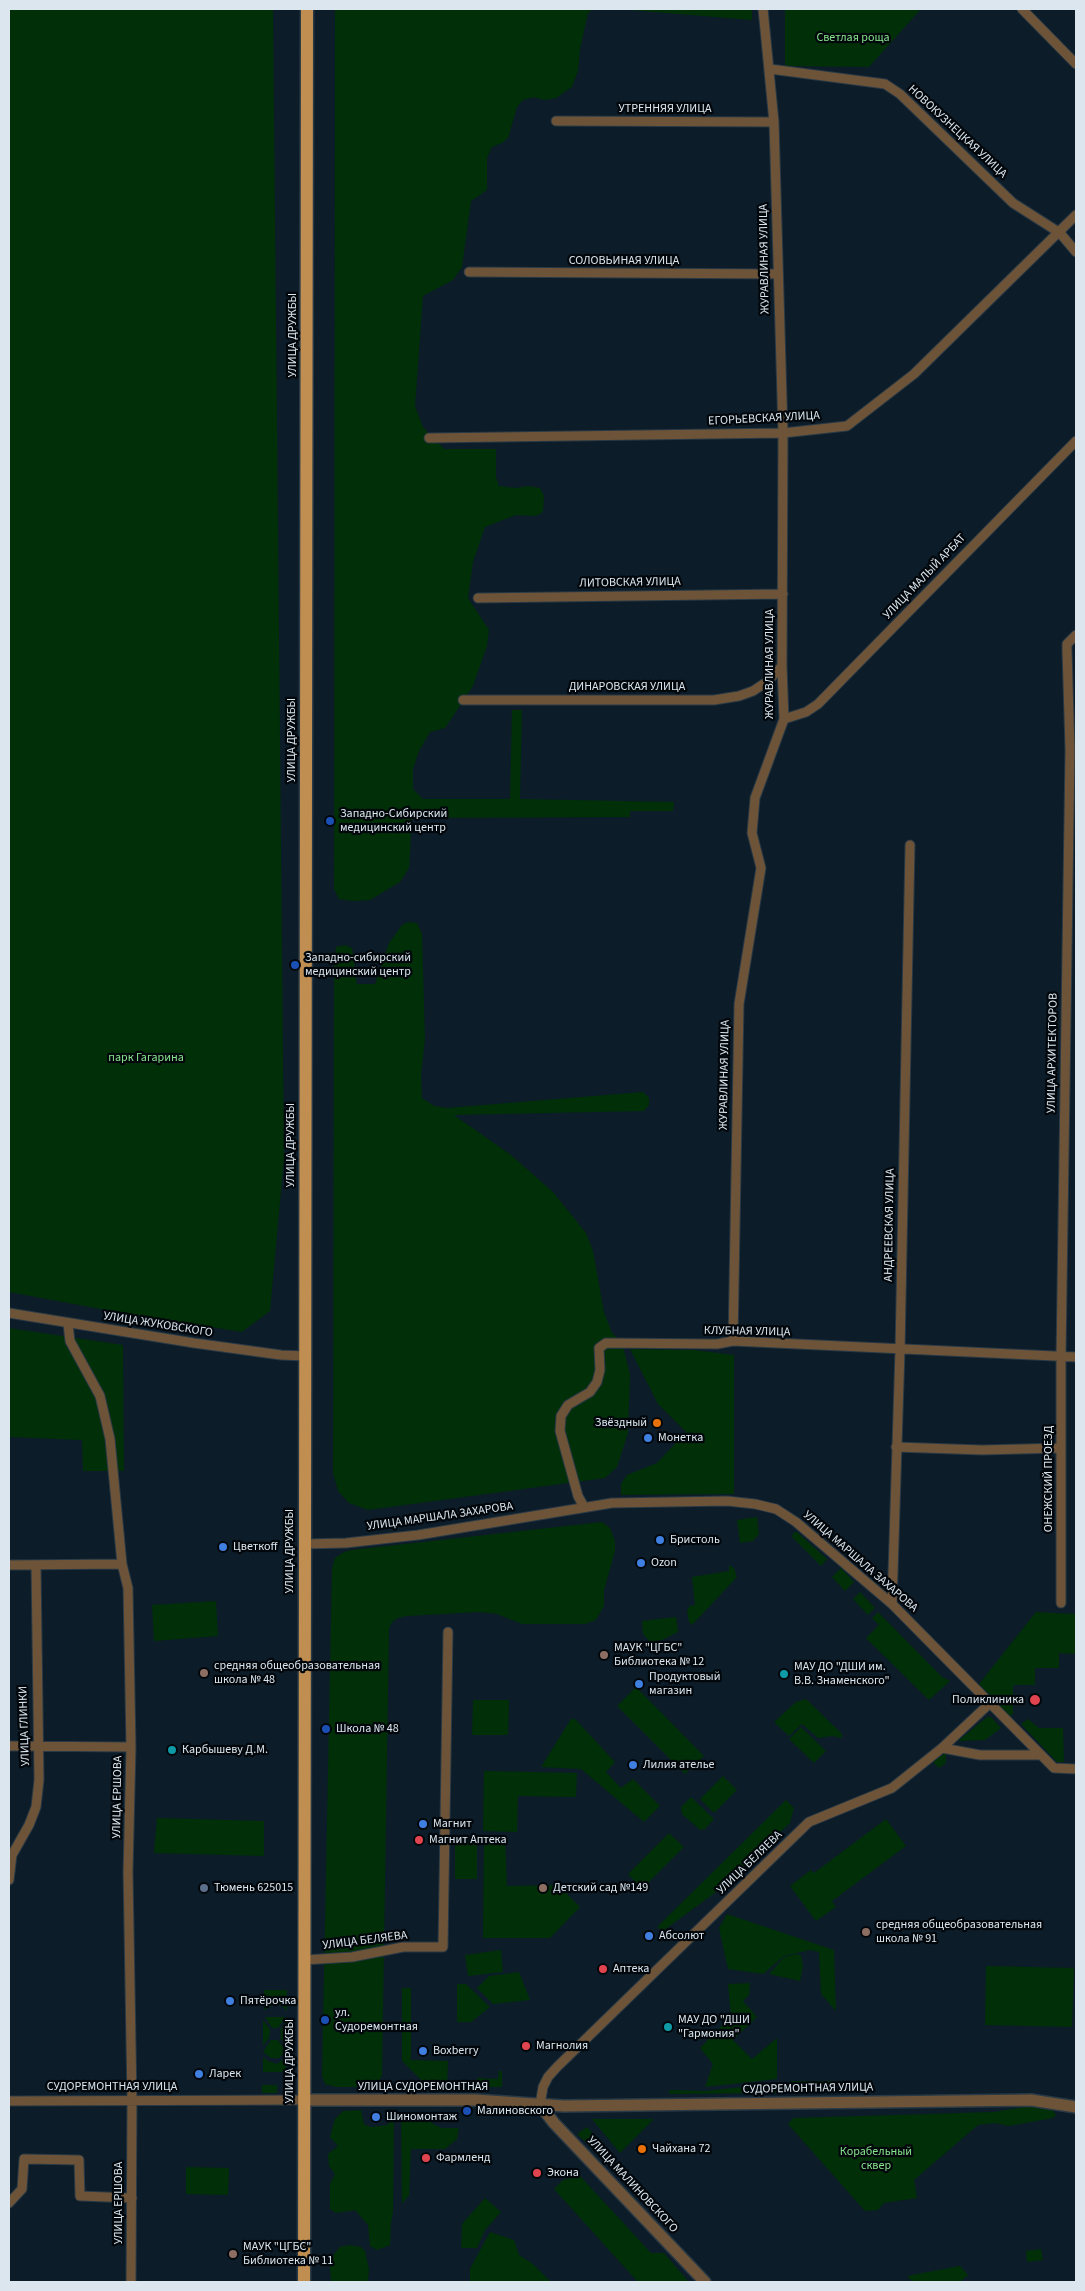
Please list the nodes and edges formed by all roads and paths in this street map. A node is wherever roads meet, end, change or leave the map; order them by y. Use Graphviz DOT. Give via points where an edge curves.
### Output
graph roads {
  1 [pos="307,9"];
  2 [pos="764,9"];
  3 [pos="1022,9"];
  4 [pos="1076,64"];
  5 [pos="770,69"];
  6 [pos="556,121"];
  7 [pos="774,122"];
  8 [pos="1076,215"];
  9 [pos="1060,233"];
  10 [pos="1076,252"];
  11 [pos="469,272"];
  12 [pos="778,274"];
  13 [pos="782,433"];
  14 [pos="429,438"];
  15 [pos="1076,441"];
  16 [pos="783,594"];
  17 [pos="478,598"];
  18 [pos="1076,634"];
  19 [pos="782,666"];
  20 [pos="463,700"];
  21 [pos="784,718"];
  22 [pos="1073,750"];
  23 [pos="910,845"];
  24 [pos="9,1313"];
  25 [pos="68,1324"];
  26 [pos="733,1341"];
  27 [pos="900,1350"];
  28 [pos="304,1356"];
  29 [pos="1061,1356"];
  30 [pos="1076,1357"];
  31 [pos="896,1447"];
  32 [pos="1061,1448"];
  33 [pos="584,1508"];
  34 [pos="304,1544"];
  35 [pos="122,1564"];
  36 [pos="9,1565"];
  37 [pos="36,1565"];
  38 [pos="1061,1602"];
  39 [pos="892,1604"];
  40 [pos="448,1632"];
  41 [pos="989,1704"];
  42 [pos="9,1746"];
  43 [pos="39,1746"];
  44 [pos="131,1746"];
  45 [pos="942,1748"];
  46 [pos="1040,1755"];
  47 [pos="1076,1769"];
  48 [pos="9,1880"];
  49 [pos="304,1960"];
  50 [pos="304,2100"];
  51 [pos="9,2101"];
  52 [pos="132,2101"];
  53 [pos="540,2105"];
  54 [pos="1076,2107"];
  55 [pos="132,2198"];
  56 [pos="9,2203"];
  57 [pos="131,2282"];
  58 [pos="304,2282"];
  59 [pos="705,2282"];
  1 -- 28 [label="main road, УЛИЦА ДРУЖБЫ"];
  2 -- 5 [label="street, ЖУРАВЛИНАЯ УЛИЦА"];
  3 -- 4 [label="street"];
  5 -- 7 [label="street, ЖУРАВЛИНАЯ УЛИЦА"];
  5 -- 9 [label="street, НОВОКУЗНЕЦКАЯ УЛИЦА" via="885,84 900,94 1013,203"];
  6 -- 7 [label="street, УТРЕННЯЯ УЛИЦА"];
  7 -- 12 [label="street, ЖУРАВЛИНАЯ УЛИЦА"];
  8 -- 9 [label="street, ЕГОРЬЕВСКАЯ УЛИЦА"];
  9 -- 10 [label="street, НОВОКУЗНЕЦКАЯ УЛИЦА"];
  9 -- 13 [label="street, ЕГОРЬЕВСКАЯ УЛИЦА" via="914,374 856,421 847,426"];
  11 -- 12 [label="street, СОЛОВЬИНАЯ УЛИЦА"];
  12 -- 13 [label="street, ЖУРАВЛИНАЯ УЛИЦА"];
  13 -- 14 [label="street, ЕГОРЬЕВСКАЯ УЛИЦА"];
  13 -- 16 [label="street, ЖУРАВЛИНАЯ УЛИЦА"];
  15 -- 21 [label="street, УЛИЦА МАЛЫЙ АРБАТ" via="818,704 806,712"];
  16 -- 17 [label="street, ЛИТОВСКАЯ УЛИЦА"];
  16 -- 19 [label="street, ЖУРАВЛИНАЯ УЛИЦА"];
  18 -- 22 [label="street, УЛИЦА АРХИТЕКТОРОВ" via="1067,644"];
  19 -- 20 [label="street, ДИНАРОВСКАЯ УЛИЦА" via="753,691 714,700"];
  19 -- 21 [label="street, ЖУРАВЛИНАЯ УЛИЦА"];
  21 -- 26 [label="street, ЖУРАВЛИНАЯ УЛИЦА" via="754,798 752,833 761,868 739,1004"];
  22 -- 29 [label="street, УЛИЦА АРХИТЕКТОРОВ"];
  23 -- 27 [label="street, АНДРЕЕВСКАЯ УЛИЦА"];
  24 -- 25 [label="street, УЛИЦА ЖУКОВСКОГО"];
  25 -- 28 [label="street, УЛИЦА ЖУКОВСКОГО" via="281,1356"];
  25 -- 35 [label="street, УЛИЦА ЕРШОВА" via="70,1341 100,1396 110,1439"];
  26 -- 27 [label="street, КЛУБНАЯ УЛИЦА"];
  26 -- 33 [label="street, КЛУБНАЯ УЛИЦА" via="717,1344 616,1342 599,1348 597,1382 590,1392 568,1405 561,1416 560,1431"];
  27 -- 29 [label="street, КЛУБНАЯ УЛИЦА"];
  27 -- 31 [label="street, АНДРЕЕВСКАЯ УЛИЦА"];
  28 -- 34 [label="main road, УЛИЦА ДРУЖБЫ"];
  29 -- 30 [label="street, КЛУБНАЯ УЛИЦА"];
  29 -- 32 [label="street, ОНЕЖСКИЙ ПРОЕЗД"];
  31 -- 32 [label="street"];
  31 -- 39 [label="street, АНДРЕЕВСКАЯ УЛИЦА"];
  32 -- 38 [label="street, ОНЕЖСКИЙ ПРОЕЗД"];
  33 -- 34 [label="street, УЛИЦА МАРШАЛА ЗАХАРОВА" via="418,1534 346,1543"];
  33 -- 39 [label="street, УЛИЦА МАРШАЛА ЗАХАРОВА" via="612,1503 727,1501 776,1509 796,1522"];
  34 -- 49 [label="main road, УЛИЦА ДРУЖБЫ"];
  35 -- 37 [label="street"];
  35 -- 44 [label="street, УЛИЦА ЕРШОВА" via="128,1588"];
  36 -- 37 [label="street"];
  37 -- 43 [label="street, УЛИЦА ГЛИНКИ"];
  39 -- 41 [label="street, УЛИЦА МАРШАЛА ЗАХАРОВА"];
  40 -- 49 [label="street, УЛИЦА БЕЛЯЕВА" via="443,1947 403,1948 352,1957"];
  41 -- 45 [label="street, УЛИЦА БЕЛЯЕВА"];
  41 -- 46 [label="street, УЛИЦА МАРШАЛА ЗАХАРОВА"];
  42 -- 43 [label="street"];
  43 -- 44 [label="street"];
  43 -- 48 [label="street, УЛИЦА ГЛИНКИ" via="36,1807 12,1855"];
  44 -- 52 [label="street, УЛИЦА ЕРШОВА" via="128,1872"];
  45 -- 46 [label="street" via="980,1755"];
  45 -- 53 [label="street, УЛИЦА БЕЛЯЕВА" via="892,1788 809,1822 557,2067 543,2087"];
  46 -- 47 [label="street, УЛИЦА МАРШАЛА ЗАХАРОВА" via="1054,1768"];
  49 -- 50 [label="main road, УЛИЦА ДРУЖБЫ"];
  50 -- 52 [label="street, СУДОРЕМОНТНАЯ УЛИЦА"];
  50 -- 53 [label="street, УЛИЦА СУДОРЕМОНТНАЯ" via="475,2100"];
  50 -- 58 [label="main road, УЛИЦА ДРУЖБЫ"];
  51 -- 52 [label="street, СУДОРЕМОНТНАЯ УЛИЦА"];
  52 -- 55 [label="street, УЛИЦА ЕРШОВА"];
  53 -- 54 [label="street, СУДОРЕМОНТНАЯ УЛИЦА" via="1031,2100"];
  53 -- 59 [label="street, УЛИЦА МАЛИНОВСКОГО"];
  55 -- 56 [label="street" via="80,2196 79,2160 24,2159 22,2189"];
  55 -- 57 [label="street, УЛИЦА ЕРШОВА"];
}
